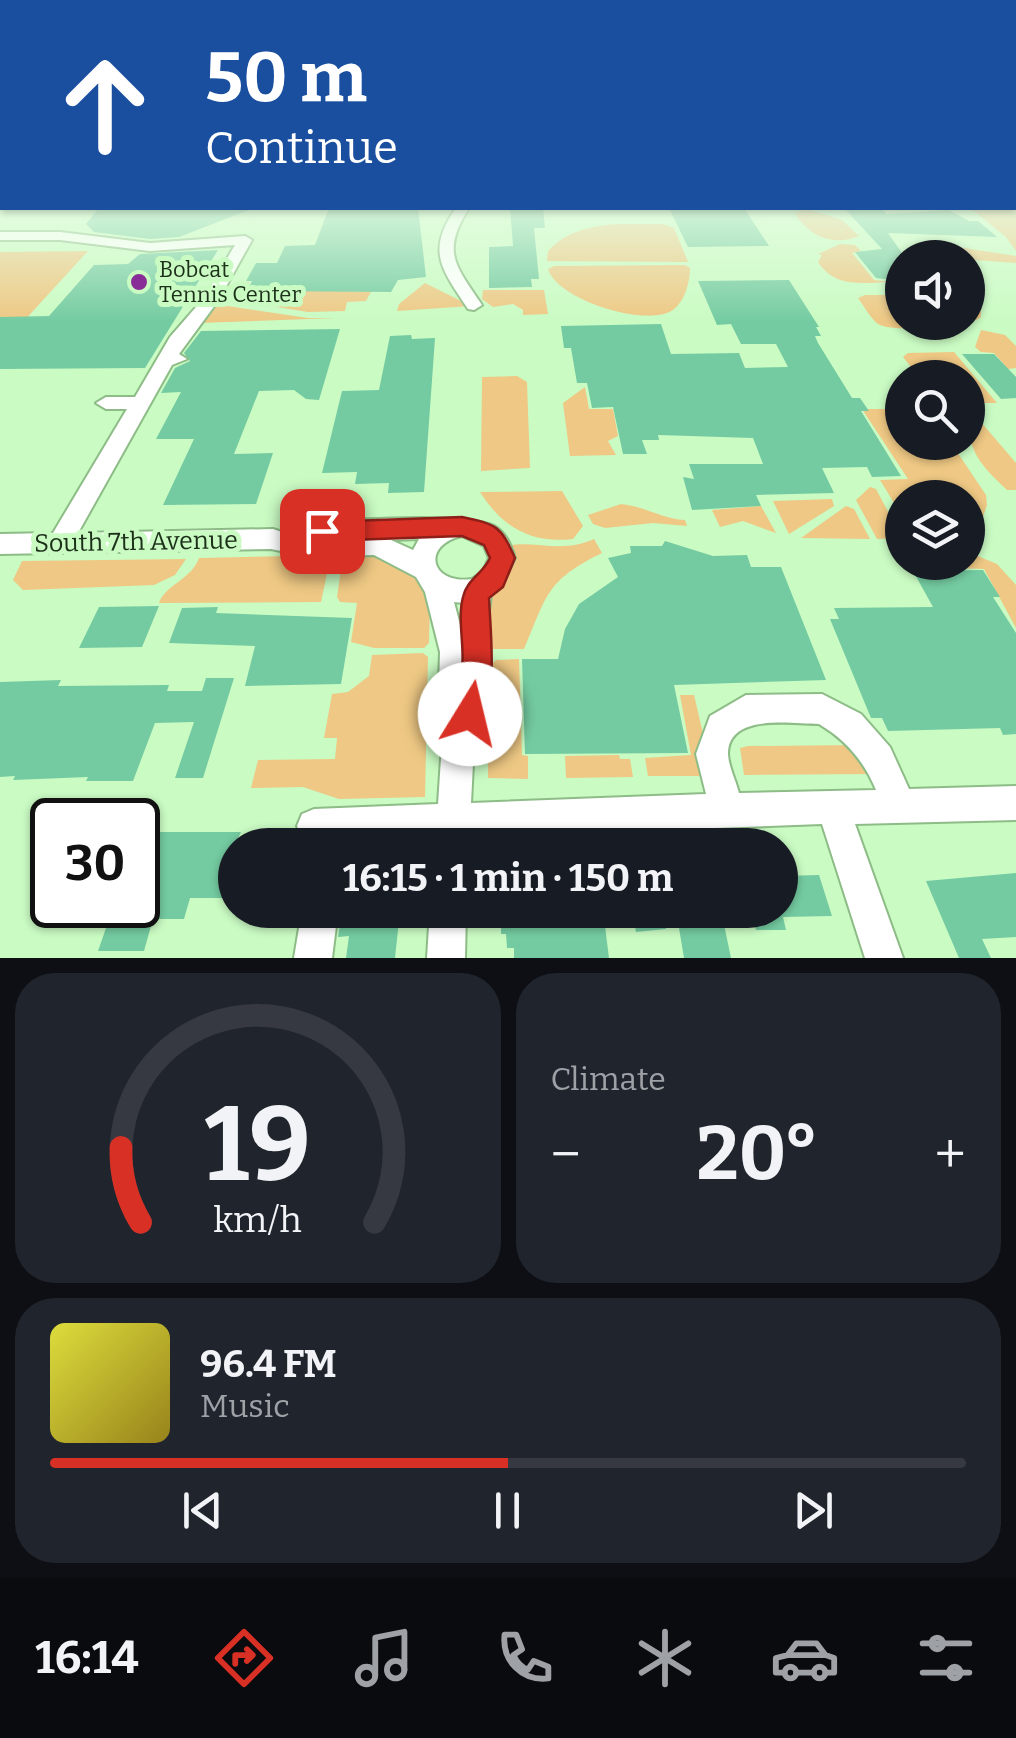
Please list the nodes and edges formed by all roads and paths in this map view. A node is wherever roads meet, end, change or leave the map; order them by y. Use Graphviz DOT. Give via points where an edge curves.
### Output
graph roads {
  1 [pos="447,233"];
  2 [pos="0,236"];
  3 [pos="474,305"];
  4 [pos="141,403"];
  5 [pos="106,404"];
  6 [pos="450,529"];
  7 [pos="272,539"];
  8 [pos="60,543"];
  9 [pos="0,544"];
  10 [pos="430,577"];
  11 [pos="480,588"];
  12 [pos="458,744"];
  13 [pos="1016,803"];
  14 [pos="900,806"];
  15 [pos="833,808"];
  16 [pos="727,810"];
  17 [pos="452,828"];
  18 [pos="521,828"];
  19 [pos="317,928"];
  20 [pos="447,928"];
  21 [pos="313,958"];
  22 [pos="446,958"];
  23 [pos="884,958"];
  1 -- 3 [label="street" via="456,277"];
  2 -- 4 [label="street" via="150,247 244,240"];
  4 -- 5 [label="street"];
  4 -- 8 [label="street"];
  6 -- 7 [label="street, South 7th Avenue" via="283,532"];
  6 -- 10 [label="street" via="424,551"];
  6 -- 11 [label="street" via="486,532 500,548 500,568"];
  7 -- 8 [label="street, South 7th Avenue"];
  7 -- 10 [label="street, South 7th Avenue" via="391,549"];
  8 -- 9 [label="street, South 7th Avenue"];
  10 -- 11 [label="street" via="456,592"];
  10 -- 12 [label="street" via="454,652"];
  11 -- 12 [label="street" via="476,690"];
  12 -- 17 [label="street"];
  13 -- 14 [label="street"];
  14 -- 15 [label="street"];
  14 -- 16 [label="street" via="879,758 850,725 822,708 746,710 721,727 712,754"];
  15 -- 16 [label="street"];
  15 -- 23 [label="street"];
  16 -- 18 [label="street"];
  19 -- 21 [label="street"];
  20 -- 22 [label="street"];
}
